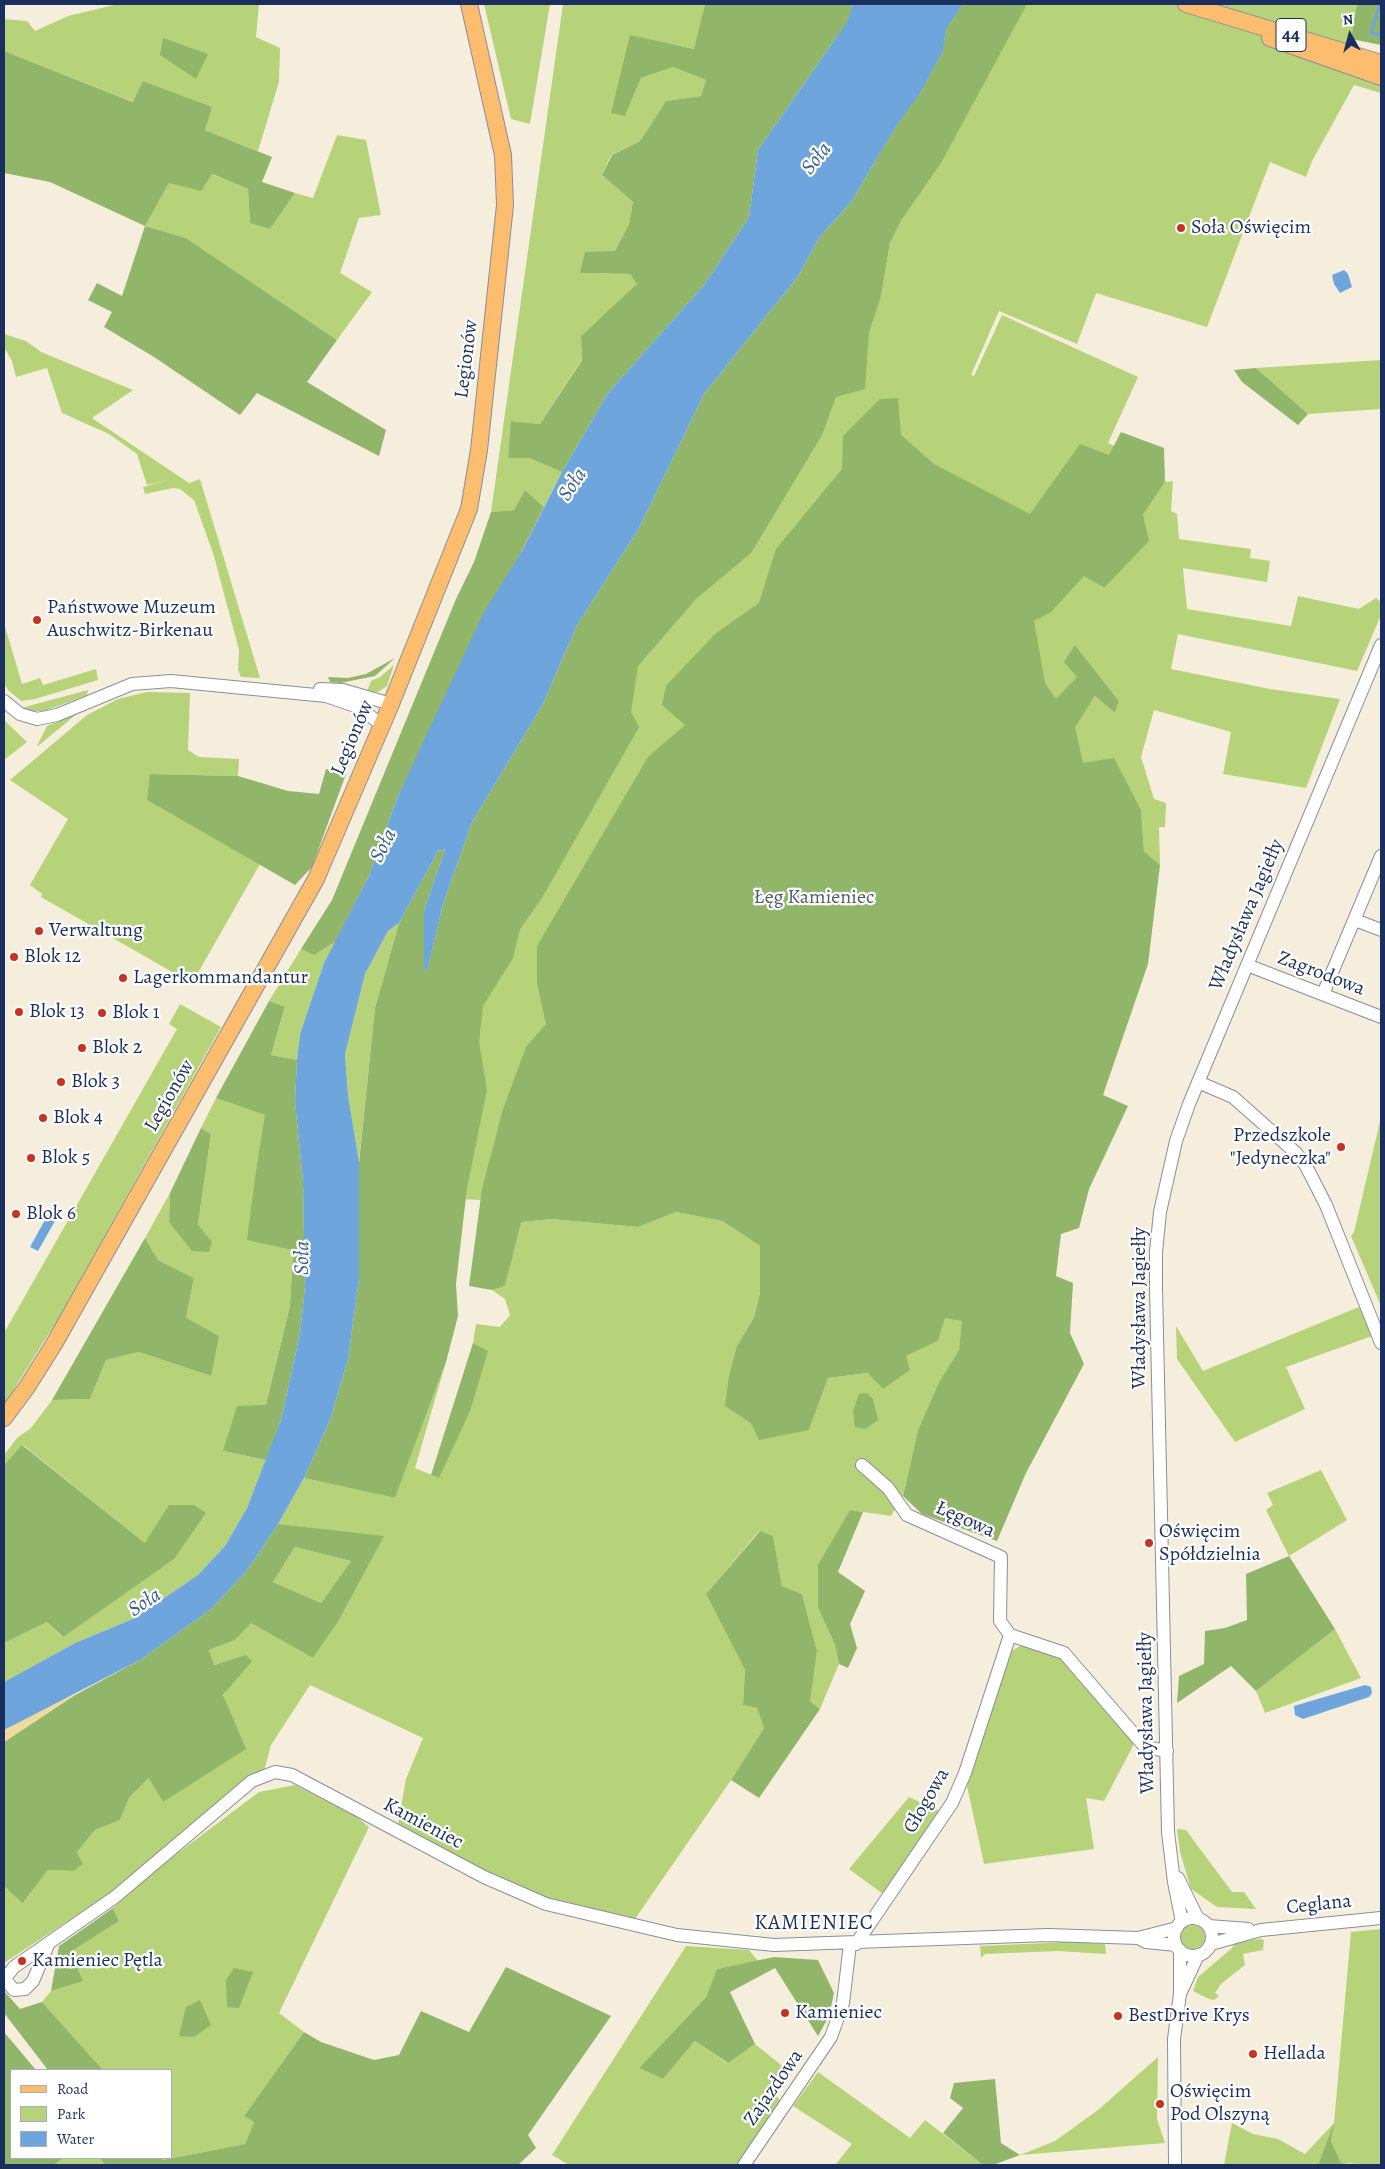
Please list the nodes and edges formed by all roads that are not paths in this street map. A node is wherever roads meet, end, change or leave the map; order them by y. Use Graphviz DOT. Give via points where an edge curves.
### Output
graph roads {
  1 [pos="469,4"];
  2 [pos="1186,4"];
  3 [pos="1210,12"];
  4 [pos="1381,63"];
  5 [pos="1381,77"];
  6 [pos="1381,645"];
  7 [pos="266,689"];
  8 [pos="4,701"];
  9 [pos="391,704"];
  10 [pos="382,725"];
  11 [pos="1381,856"];
  12 [pos="1355,920"];
  13 [pos="1381,930"];
  14 [pos="1247,965"];
  15 [pos="1324,994"];
  16 [pos="1381,1017"];
  17 [pos="1198,1082"];
  18 [pos="1381,1343"];
  19 [pos="4,1418"];
  20 [pos="862,1466"];
  21 [pos="1010,1635"];
  22 [pos="1167,1751"];
  23 [pos="1172,1864"];
  24 [pos="1381,1918"];
  25 [pos="1203,1922"];
  26 [pos="1179,1925"];
  27 [pos="1261,1930"];
  28 [pos="1138,1938"];
  29 [pos="853,1944"];
  30 [pos="1211,1944"];
  31 [pos="48,1945"];
  32 [pos="1178,1947"];
  33 [pos="1198,1955"];
  34 [pos="1180,1994"];
  35 [pos="744,2165"];
  36 [pos="1175,2165"];
  1 -- 9 [label="main road, Legionów" via="504,155 505,206 480,450 469,509"];
  2 -- 3 [label="main road, 44"];
  3 -- 4 [label="main road, 44"];
  3 -- 5 [label="main road, 44" via="1291,47"];
  6 -- 14 [label="street, Władysława Jagiełły"];
  7 -- 8 [label="street" via="171,681 143,682 57,715 37,719 20,714"];
  7 -- 9 [label="street" via="343,690"];
  7 -- 10 [label="street" via="346,701"];
  9 -- 10 [label="main road, Legionów"];
  10 -- 19 [label="main road, Legionów" via="316,879 54,1344"];
  11 -- 12 [label="street"];
  12 -- 13 [label="street"];
  12 -- 15 [label="street"];
  14 -- 15 [label="street, Zagrodowa"];
  14 -- 17 [label="street, Władysława Jagiełły"];
  15 -- 16 [label="street, Zagrodowa"];
  17 -- 18 [label="street" via="1233,1097 1296,1153 1306,1166 1326,1205"];
  17 -- 22 [label="street, Władysława Jagiełły" via="1172,1155 1160,1212 1156,1252"];
  20 -- 21 [label="street, Łęgowa" via="888,1488 907,1515 1000,1557 1000,1621"];
  21 -- 22 [label="street" via="1064,1653 1145,1747"];
  21 -- 29 [label="street, Głogowa" via="952,1803"];
  22 -- 23 [label="street, Władysława Jagiełły" via="1168,1832"];
  23 -- 25 [label="street, Władysława Jagiełły"];
  23 -- 26 [label="street, Władysława Jagiełły"];
  24 -- 27 [label="street, Ceglana"];
  25 -- 26 [label="street"];
  25 -- 27 [label="street, Ceglana"];
  25 -- 30 [label="street" via="1212,1938"];
  26 -- 28 [label="street, Kamieniec"];
  26 -- 32 [label="street" via="1174,1939"];
  27 -- 30 [label="street, Ceglana"];
  28 -- 29 [label="street, Kamieniec" via="1048,1935"];
  28 -- 32 [label="street, Kamieniec"];
  29 -- 31 [label="street, Kamieniec" via="774,1945 677,1936 546,1904 484,1877 292,1775 275,1772 252,1781 115,1897"];
  29 -- 35 [label="street, Zajazdowa" via="843,2003 831,2037"];
  30 -- 33 [label="street"];
  32 -- 33 [label="street" via="1191,1956"];
  32 -- 34 [label="street"];
  33 -- 34 [label="street"];
  34 -- 36 [label="street" via="1174,2039"];
}
